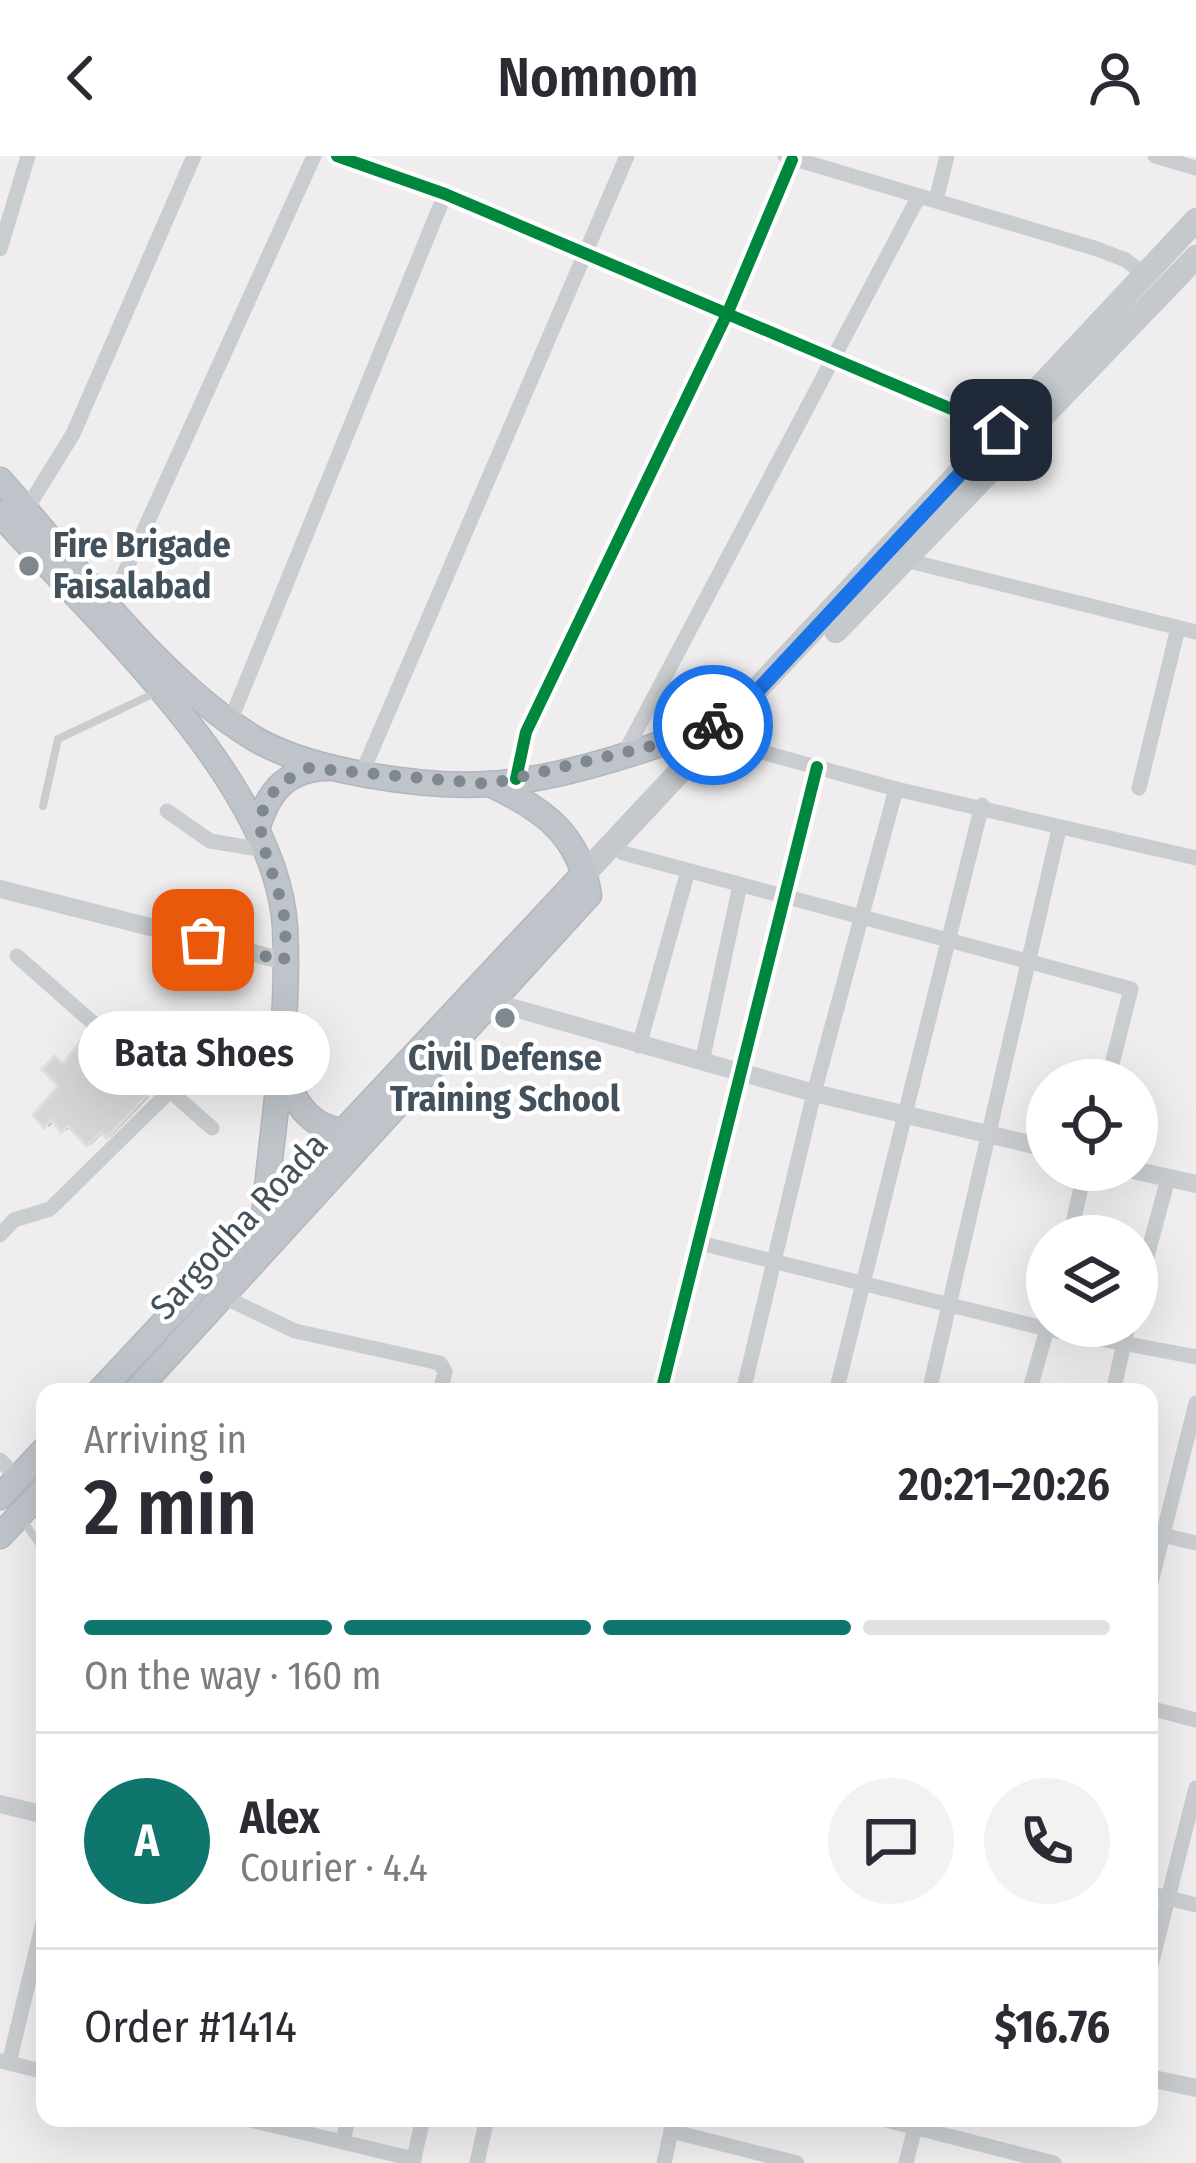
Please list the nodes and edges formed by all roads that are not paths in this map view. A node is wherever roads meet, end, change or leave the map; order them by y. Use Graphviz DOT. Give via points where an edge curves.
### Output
graph roads {
  1 [pos="28,156"];
  2 [pos="194,156"];
  3 [pos="314,156"];
  4 [pos="337,156"];
  5 [pos="627,156"];
  6 [pos="947,156"];
  7 [pos="1155,156"];
  8 [pos="788,158"];
  9 [pos="1196,168"];
  10 [pos="445,194"];
  11 [pos="918,198"];
  12 [pos="936,200"];
  13 [pos="1196,220"];
  14 [pos="0,249"];
  15 [pos="584,251"];
  16 [pos="1196,257"];
  17 [pos="1144,275"];
  18 [pos="728,312"];
  19 [pos="834,358"];
  20 [pos="1001,430"];
  21 [pos="0,480"];
  22 [pos="26,510"];
  23 [pos="0,514"];
  24 [pos="905,560"];
  25 [pos="109,607"];
  26 [pos="1178,628"];
  27 [pos="1196,632"];
  28 [pos="159,692"];
  29 [pos="735,715"];
  30 [pos="230,719"];
  31 [pos="729,742"];
  32 [pos="625,754"];
  33 [pos="335,767"];
  34 [pos="817,767"];
  35 [pos="362,773"];
  36 [pos="516,778"];
  37 [pos="490,784"];
  38 [pos="1139,788"];
  39 [pos="896,789"];
  40 [pos="982,805"];
  41 [pos="43,806"];
  42 [pos="167,811"];
  43 [pos="1059,829"];
  44 [pos="261,838"];
  45 [pos="623,854"];
  46 [pos="1196,858"];
  47 [pos="688,871"];
  48 [pos="587,884"];
  49 [pos="740,885"];
  50 [pos="0,889"];
  51 [pos="782,895"];
  52 [pos="860,916"];
  53 [pos="947,940"];
  54 [pos="16,956"];
  55 [pos="1032,960"];
  56 [pos="284,961"];
  57 [pos="493,1002"];
  58 [pos="639,1046"];
  59 [pos="1113,1059"];
  60 [pos="702,1062"];
  61 [pos="279,1069"];
  62 [pos="737,1070"];
  63 [pos="170,1091"];
  64 [pos="814,1094"];
  65 [pos="905,1113"];
  66 [pos="212,1128"];
  67 [pos="376,1130"];
  68 [pos="341,1131"];
  69 [pos="990,1132"];
  70 [pos="1026,1142"];
  71 [pos="1158,1176"];
  72 [pos="1168,1179"];
  73 [pos="1196,1184"];
  74 [pos="1158,1216"];
  75 [pos="264,1217"];
  76 [pos="0,1235"];
  77 [pos="696,1243"];
  78 [pos="776,1261"];
  79 [pos="862,1281"];
  80 [pos="224,1297"];
  81 [pos="949,1304"];
  82 [pos="1026,1322"];
  83 [pos="1158,1345"];
  84 [pos="1042,1347"];
  85 [pos="1123,1347"];
  86 [pos="1196,1357"];
  87 [pos="107,1383"];
  88 [pos="143,1383"];
  89 [pos="442,1383"];
  90 [pos="663,1383"];
  91 [pos="745,1383"];
  92 [pos="838,1383"];
  93 [pos="931,1383"];
  94 [pos="1032,1383"];
  95 [pos="1115,1383"];
  96 [pos="1196,1403"];
  97 [pos="36,1456"];
  98 [pos="5,1482"];
  99 [pos="36,1498"];
  100 [pos="20,1515"];
  101 [pos="1158,1527"];
  102 [pos="1158,1534"];
  103 [pos="0,1536"];
  104 [pos="36,1539"];
  105 [pos="1196,1543"];
  106 [pos="1158,1710"];
  107 [pos="1196,1720"];
  108 [pos="1196,1788"];
  109 [pos="0,1804"];
  110 [pos="36,1813"];
  111 [pos="1158,1896"];
  112 [pos="1167,1898"];
  113 [pos="1196,1905"];
  114 [pos="1158,1936"];
  115 [pos="36,1946"];
  116 [pos="4,2062"];
  117 [pos="36,2070"];
  118 [pos="1158,2080"];
  119 [pos="1196,2088"];
  120 [pos="280,2127"];
  121 [pos="346,2127"];
  122 [pos="421,2127"];
  123 [pos="486,2127"];
  124 [pos="673,2127"];
  125 [pos="680,2127"];
  126 [pos="911,2127"];
  127 [pos="915,2128"];
  128 [pos="343,2142"];
  129 [pos="413,2161"];
  130 [pos="477,2163"];
  131 [pos="664,2163"];
  132 [pos="797,2163"];
  133 [pos="906,2163"];
  134 [pos="1054,2163"];
  1 -- 14 [label="street"];
  2 -- 22 [label="street" via="73,434"];
  3 -- 25 [label="street"];
  4 -- 10 [label="street"];
  5 -- 15 [label="street"];
  6 -- 12 [label="street"];
  7 -- 9 [label="street"];
  8 -- 11 [label="street"];
  8 -- 18 [label="street"];
  10 -- 15 [label="street"];
  10 -- 30 [label="street"];
  11 -- 12 [label="street"];
  11 -- 19 [label="street"];
  12 -- 17 [label="street" via="1094,248"];
  13 -- 17 [label="main road"];
  15 -- 18 [label="street"];
  15 -- 35 [label="street"];
  16 -- 24 [label="main road"];
  17 -- 20 [label="main road"];
  18 -- 19 [label="street"];
  18 -- 36 [label="street" via="526,732"];
  19 -- 20 [label="street"];
  19 -- 32 [label="street"];
  20 -- 29 [label="main road"];
  21 -- 22 [label="highway"];
  22 -- 25 [label="highway"];
  23 -- 28 [label="highway"];
  24 -- 26 [label="street"];
  24 -- 31 [label="main road"];
  25 -- 30 [label="highway"];
  26 -- 27 [label="street"];
  26 -- 38 [label="street"];
  28 -- 41 [label="lane" via="58,740"];
  28 -- 44 [label="highway" via="230,777"];
  29 -- 32 [label="highway"];
  29 -- 48 [label="main road"];
  30 -- 33 [label="highway" via="258,741"];
  31 -- 34 [label="street"];
  31 -- 45 [label="main road"];
  32 -- 36 [label="highway"];
  33 -- 35 [label="highway"];
  33 -- 44 [label="highway" via="284,780 266,800"];
  34 -- 39 [label="street"];
  34 -- 51 [label="street"];
  35 -- 37 [label="highway"];
  36 -- 37 [label="highway"];
  37 -- 48 [label="highway" via="534,805 565,832"];
  39 -- 40 [label="street"];
  39 -- 52 [label="street"];
  40 -- 43 [label="street"];
  40 -- 53 [label="street"];
  42 -- 44 [label="street" via="210,842"];
  43 -- 46 [label="street"];
  43 -- 55 [label="street"];
  44 -- 56 [label="highway" via="285,922"];
  45 -- 47 [label="street"];
  45 -- 48 [label="main road"];
  47 -- 49 [label="street"];
  47 -- 58 [label="street"];
  48 -- 57 [label="highway, Sargodha Roada"];
  48 -- 68 [label="highway, Sargodha Roada"];
  49 -- 51 [label="street"];
  49 -- 60 [label="street"];
  50 -- 56 [label="street"];
  51 -- 52 [label="street"];
  51 -- 62 [label="street"];
  52 -- 53 [label="street"];
  52 -- 64 [label="street"];
  53 -- 55 [label="street"];
  53 -- 65 [label="street"];
  54 -- 63 [label="street"];
  55 -- 59 [label="street" via="1131,989"];
  55 -- 69 [label="street"];
  56 -- 61 [label="highway"];
  57 -- 58 [label="street"];
  57 -- 67 [label="highway, Sargodha Roada"];
  58 -- 60 [label="street"];
  60 -- 62 [label="street"];
  61 -- 68 [label="highway" via="306,1116"];
  61 -- 75 [label="highway"];
  62 -- 64 [label="street"];
  62 -- 77 [label="street"];
  63 -- 66 [label="street"];
  63 -- 76 [label="street" via="50,1209 14,1220"];
  64 -- 65 [label="street"];
  64 -- 78 [label="street"];
  65 -- 69 [label="street"];
  65 -- 79 [label="street"];
  67 -- 68 [label="highway"];
  67 -- 80 [label="highway, Sargodha Roada"];
  68 -- 75 [label="highway, Sargodha Roada"];
  69 -- 70 [label="street"];
  69 -- 81 [label="street"];
  71 -- 72 [label="street"];
  72 -- 73 [label="street"];
  72 -- 74 [label="street"];
  75 -- 87 [label="highway, Sargodha Roada"];
  77 -- 78 [label="street"];
  77 -- 90 [label="street"];
  78 -- 79 [label="street"];
  78 -- 91 [label="street"];
  79 -- 81 [label="street"];
  79 -- 92 [label="street"];
  80 -- 88 [label="highway, Sargodha Roada"];
  80 -- 89 [label="street" via="295,1330 440,1363"];
  81 -- 82 [label="street"];
  81 -- 93 [label="street"];
  83 -- 86 [label="street"];
  84 -- 94 [label="street"];
  85 -- 95 [label="street"];
  96 -- 101 [label="street"];
  97 -- 98 [label="highway"];
  98 -- 100 [label="lane"];
  99 -- 100 [label="highway"];
  100 -- 103 [label="highway"];
  100 -- 104 [label="lane"];
  102 -- 105 [label="street"];
  106 -- 107 [label="street"];
  108 -- 112 [label="street"];
  109 -- 110 [label="street"];
  111 -- 112 [label="street"];
  112 -- 113 [label="street"];
  112 -- 114 [label="street"];
  115 -- 116 [label="street"];
  116 -- 117 [label="street"];
  118 -- 119 [label="street"];
  120 -- 128 [label="street"];
  121 -- 128 [label="street"];
  122 -- 129 [label="street"];
  123 -- 130 [label="street"];
  124 -- 131 [label="street"];
  125 -- 132 [label="street"];
  126 -- 127 [label="street"];
  127 -- 133 [label="street"];
  127 -- 134 [label="street"];
  128 -- 129 [label="street"];
}
